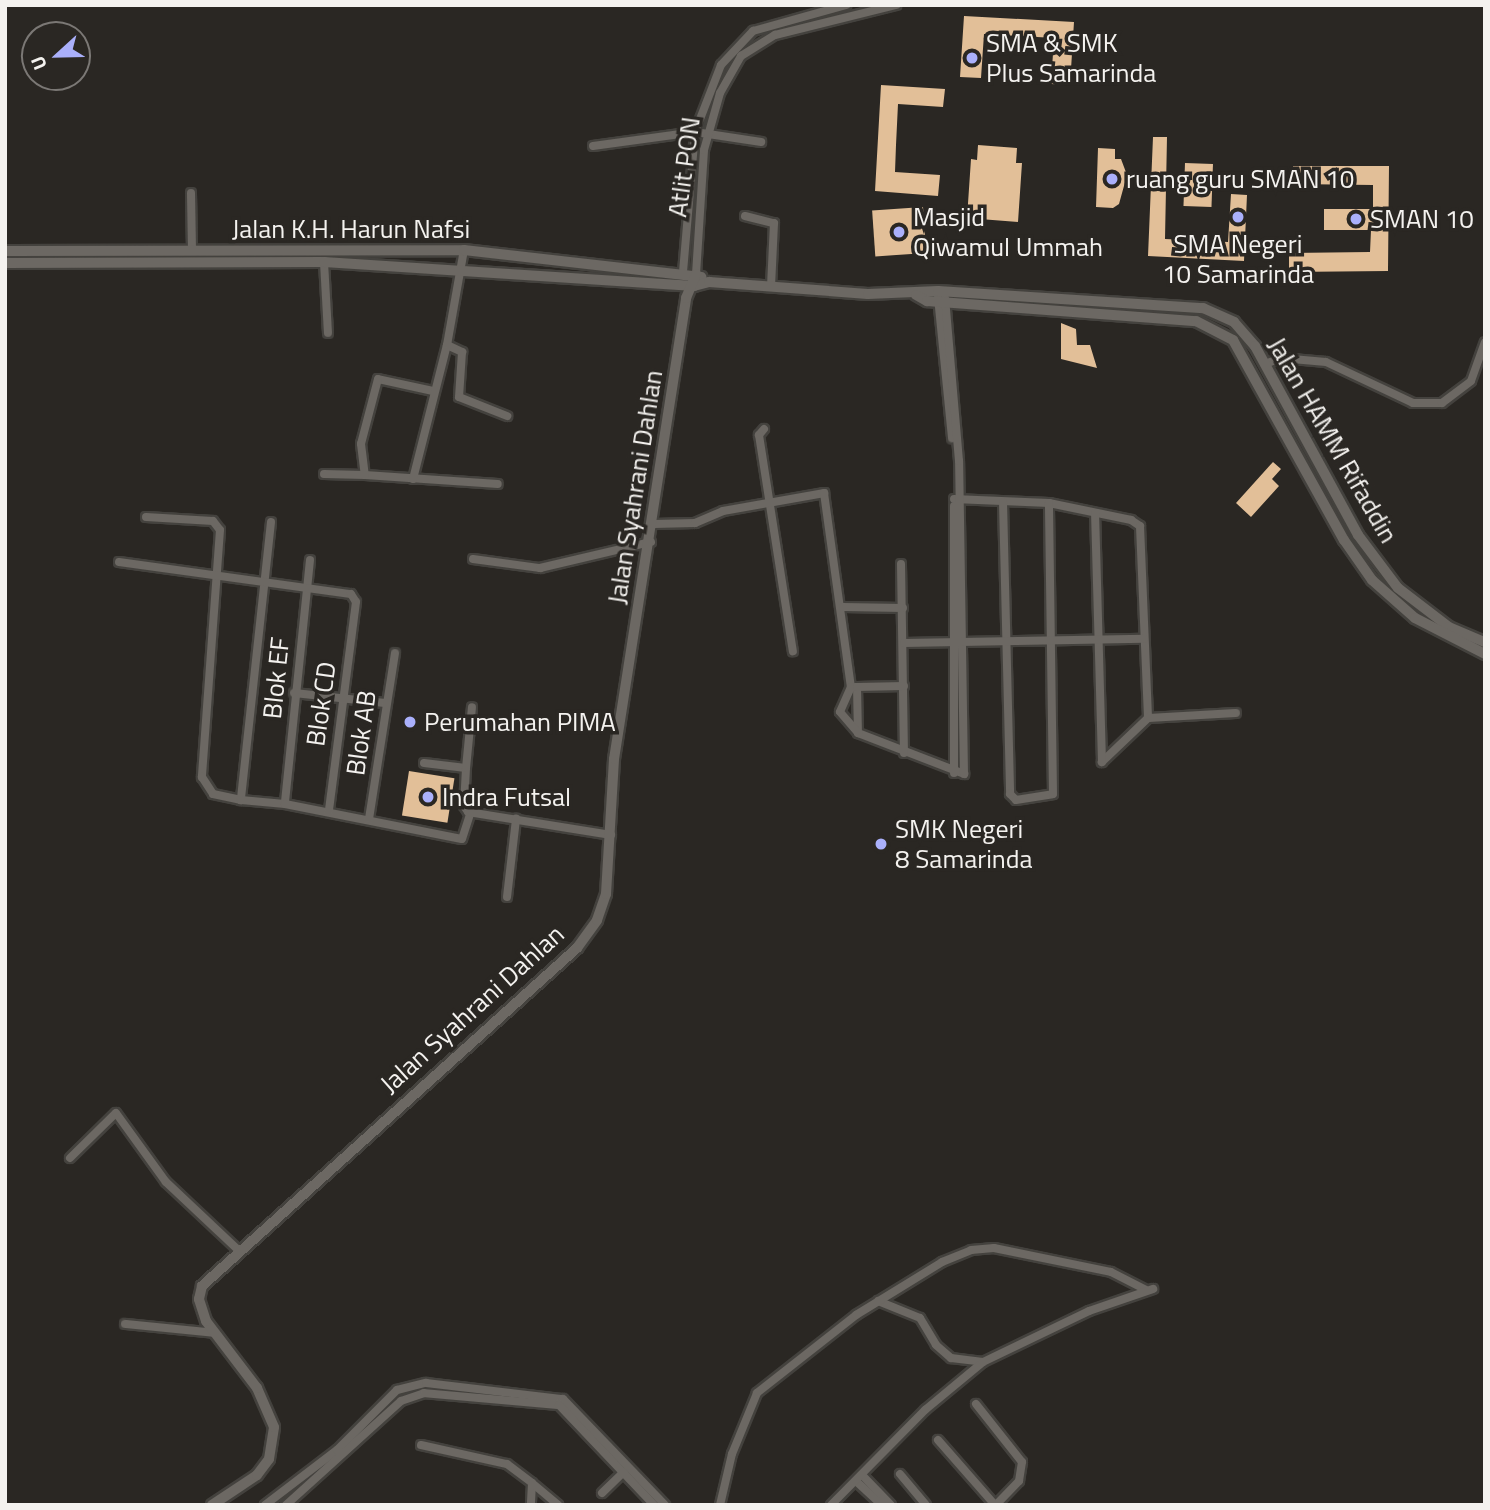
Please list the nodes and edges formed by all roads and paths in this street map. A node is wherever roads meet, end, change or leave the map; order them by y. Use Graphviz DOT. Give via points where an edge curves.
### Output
graph roads {
  1 [pos="846,5"];
  2 [pos="896,5"];
  3 [pos="881,7"];
  4 [pos="695,132"];
  5 [pos="708,134"];
  6 [pos="761,142"];
  7 [pos="593,146"];
  8 [pos="191,193"];
  9 [pos="745,216"];
  10 [pos="464,250"];
  11 [pos="5,251"];
  12 [pos="192,251"];
  13 [pos="209,251"];
  14 [pos="324,262"];
  15 [pos="5,263"];
  16 [pos="209,264"];
  17 [pos="462,268"];
  18 [pos="683,272"];
  19 [pos="696,274"];
  20 [pos="709,282"];
  21 [pos="682,285"];
  22 [pos="694,286"];
  23 [pos="771,286"];
  24 [pos="942,297"];
  25 [pos="686,298"];
  26 [pos="328,333"];
  27 [pos="1485,342"];
  28 [pos="447,345"];
  29 [pos="1265,364"];
  30 [pos="433,391"];
  31 [pos="506,416"];
  32 [pos="764,429"];
  33 [pos="324,474"];
  34 [pos="365,475"];
  35 [pos="413,479"];
  36 [pos="498,484"];
  37 [pos="957,499"];
  38 [pos="1003,502"];
  39 [pos="1049,503"];
  40 [pos="1340,503"];
  41 [pos="773,504"];
  42 [pos="1328,510"];
  43 [pos="1095,513"];
  44 [pos="146,517"];
  45 [pos="271,522"];
  46 [pos="658,524"];
  47 [pos="651,542"];
  48 [pos="473,559"];
  49 [pos="310,560"];
  50 [pos="118,562"];
  51 [pos="901,564"];
  52 [pos="213,576"];
  53 [pos="263,581"];
  54 [pos="307,587"];
  55 [pos="843,607"];
  56 [pos="903,608"];
  57 [pos="1144,639"];
  58 [pos="1051,640"];
  59 [pos="1099,640"];
  60 [pos="1006,642"];
  61 [pos="1485,642"];
  62 [pos="904,643"];
  63 [pos="958,643"];
  64 [pos="793,651"];
  65 [pos="395,653"];
  66 [pos="1485,654"];
  67 [pos="904,686"];
  68 [pos="854,687"];
  69 [pos="294,693"];
  70 [pos="342,700"];
  71 [pos="385,703"];
  72 [pos="472,707"];
  73 [pos="1236,713"];
  74 [pos="1148,718"];
  75 [pos="858,733"];
  76 [pos="904,753"];
  77 [pos="424,763"];
  78 [pos="466,768"];
  79 [pos="954,773"];
  80 [pos="241,800"];
  81 [pos="285,804"];
  82 [pos="328,811"];
  83 [pos="471,812"];
  84 [pos="369,819"];
  85 [pos="516,819"];
  86 [pos="611,835"];
  87 [pos="507,897"];
  88 [pos="70,1158"];
  89 [pos="237,1249"];
  90 [pos="878,1301"];
  91 [pos="125,1324"];
  92 [pos="215,1334"];
  93 [pos="983,1362"];
  94 [pos="976,1404"];
  95 [pos="938,1440"];
  96 [pos="421,1446"];
  97 [pos="624,1472"];
  98 [pos="900,1474"];
  99 [pos="860,1479"];
  100 [pos="532,1482"];
  101 [pos="602,1493"];
  102 [pos="212,1505"];
  103 [pos="265,1505"];
  104 [pos="286,1505"];
  105 [pos="531,1505"];
  106 [pos="558,1505"];
  107 [pos="654,1505"];
  108 [pos="665,1505"];
  109 [pos="720,1505"];
  110 [pos="831,1505"];
  111 [pos="882,1505"];
  112 [pos="891,1505"];
  113 [pos="926,1505"];
  114 [pos="995,1505"];
  1 -- 4 [label="street, Atlit PON" via="779,21 743,38 716,74"];
  2 -- 3 [label="street, Atlit PON"];
  3 -- 5 [label="street, Atlit PON" via="755,45 741,56 720,93"];
  4 -- 5 [label="street"];
  4 -- 7 [label="street"];
  4 -- 18 [label="street, Atlit PON"];
  5 -- 6 [label="street"];
  5 -- 19 [label="street, Atlit PON"];
  8 -- 12 [label="street"];
  9 -- 23 [label="street" via="774,223"];
  10 -- 13 [label="main road, Jalan K.H. Harun Nafsi"];
  10 -- 17 [label="street"];
  10 -- 18 [label="main road, Jalan K.H. Harun Nafsi"];
  11 -- 12 [label="main road, Jalan K.H. Harun Nafsi"];
  12 -- 13 [label="main road, Jalan K.H. Harun Nafsi"];
  13 -- 16 [label="main road"];
  14 -- 16 [label="main road, Jalan K.H. Harun Nafsi"];
  14 -- 17 [label="main road, Jalan K.H. Harun Nafsi"];
  14 -- 26 [label="street"];
  15 -- 16 [label="main road, Jalan K.H. Harun Nafsi"];
  17 -- 21 [label="main road, Jalan K.H. Harun Nafsi"];
  17 -- 28 [label="street"];
  18 -- 19 [label="main road, Jalan K.H. Harun Nafsi"];
  18 -- 21 [label="main road, Atlit PON"];
  19 -- 20 [label="main road, Jalan HAMM Rifaddin"];
  19 -- 22 [label="main road, Atlit PON"];
  20 -- 22 [label="main road, Jalan HAMM Rifaddin"];
  20 -- 23 [label="main road, Jalan HAMM Rifaddin"];
  21 -- 22 [label="main road, Jalan K.H. Harun Nafsi"];
  21 -- 25 [label="main road, Jalan Syahrani Dahlan"];
  22 -- 25 [label="main road, Jalan Syahrani Dahlan"];
  23 -- 24 [label="main road, Jalan HAMM Rifaddin"];
  24 -- 29 [label="main road, Jalan HAMM Rifaddin" via="1203,308 1234,322"];
  24 -- 37 [label="street"];
  24 -- 42 [label="main road, Jalan HAMM Rifaddin" via="1183,320 1213,327 1246,354"];
  25 -- 46 [label="main road, Jalan Syahrani Dahlan"];
  27 -- 29 [label="street" via="1472,381 1442,403 1413,403 1326,362 1281,358"];
  28 -- 30 [label="street"];
  28 -- 31 [label="street" via="462,352 458,397"];
  29 -- 40 [label="main road, Jalan HAMM Rifaddin"];
  30 -- 34 [label="street" via="378,379 361,444"];
  30 -- 35 [label="street"];
  32 -- 41 [label="street" via="759,435"];
  33 -- 34 [label="street"];
  34 -- 35 [label="street"];
  35 -- 36 [label="street"];
  37 -- 38 [label="street"];
  37 -- 63 [label="street"];
  38 -- 39 [label="street"];
  38 -- 60 [label="street"];
  39 -- 43 [label="street"];
  39 -- 58 [label="street"];
  40 -- 42 [label="main road"];
  40 -- 61 [label="main road, Jalan HAMM Rifaddin" via="1398,588 1449,627"];
  41 -- 46 [label="street" via="723,511 695,523"];
  41 -- 55 [label="street" via="825,494"];
  41 -- 64 [label="street"];
  42 -- 66 [label="main road, Jalan HAMM Rifaddin" via="1387,597 1439,632"];
  43 -- 57 [label="street" via="1131,520 1141,529"];
  43 -- 59 [label="street"];
  44 -- 52 [label="street" via="218,525"];
  45 -- 53 [label="street"];
  46 -- 47 [label="main road, Jalan Syahrani Dahlan"];
  47 -- 48 [label="street" via="540,568"];
  47 -- 86 [label="main road, Jalan Syahrani Dahlan" via="614,759"];
  49 -- 54 [label="street, Blok EF"];
  50 -- 52 [label="street"];
  51 -- 56 [label="street"];
  52 -- 53 [label="street"];
  52 -- 80 [label="street" via="202,777 213,794"];
  53 -- 54 [label="street"];
  53 -- 80 [label="street"];
  54 -- 69 [label="street, Blok EF"];
  54 -- 70 [label="street, Blok CD" via="348,592 356,602"];
  55 -- 56 [label="street"];
  55 -- 68 [label="street"];
  56 -- 62 [label="street"];
  57 -- 59 [label="street"];
  57 -- 74 [label="street"];
  58 -- 59 [label="street"];
  58 -- 60 [label="street"];
  58 -- 60 [label="street" via="1053,794 1016,800 1010,794"];
  59 -- 74 [label="street" via="1102,762"];
  60 -- 63 [label="street"];
  62 -- 63 [label="street"];
  62 -- 67 [label="street"];
  63 -- 79 [label="street"];
  63 -- 79 [label="street" via="964,774"];
  65 -- 71 [label="street, Blok AB"];
  67 -- 68 [label="street"];
  67 -- 76 [label="street"];
  68 -- 75 [label="street"];
  68 -- 75 [label="street" via="840,712"];
  69 -- 70 [label="street"];
  69 -- 81 [label="street, Blok EF"];
  70 -- 71 [label="street"];
  70 -- 82 [label="street, Blok CD"];
  71 -- 84 [label="street, Blok AB"];
  72 -- 78 [label="street"];
  73 -- 74 [label="street"];
  75 -- 76 [label="street"];
  76 -- 79 [label="street"];
  77 -- 78 [label="street"];
  78 -- 83 [label="street" via="464,806"];
  80 -- 81 [label="street"];
  81 -- 82 [label="street"];
  82 -- 84 [label="street"];
  83 -- 84 [label="street" via="462,838"];
  83 -- 85 [label="street"];
  85 -- 86 [label="street"];
  85 -- 87 [label="street"];
  86 -- 89 [label="main road, Jalan Syahrani Dahlan" via="606,894 577,948"];
  88 -- 89 [label="street" via="116,1113 166,1182"];
  89 -- 92 [label="main road, Jalan Syahrani Dahlan" via="202,1286 201,1309"];
  90 -- 93 [label="street" via="920,1318 936,1345 951,1358"];
  90 -- 93 [label="street" via="942,1262 971,1250 994,1248 1111,1272 1149,1290"];
  90 -- 109 [label="street" via="757,1393 732,1454"];
  91 -- 92 [label="street"];
  92 -- 102 [label="main road, Jalan Syahrani Dahlan" via="267,1407 274,1445 257,1475"];
  93 -- 99 [label="street" via="925,1410"];
  94 -- 114 [label="street" via="1022,1462 1019,1480"];
  95 -- 114 [label="street"];
  96 -- 100 [label="street" via="508,1464"];
  97 -- 101 [label="street"];
  97 -- 104 [label="street" via="559,1405 414,1394"];
  97 -- 107 [label="street"];
  98 -- 113 [label="street"];
  99 -- 110 [label="street"];
  99 -- 111 [label="street"];
  99 -- 112 [label="street"];
  100 -- 105 [label="street"];
  100 -- 106 [label="street"];
  103 -- 108 [label="street" via="337,1450 397,1390 426,1383 563,1399"];
}
